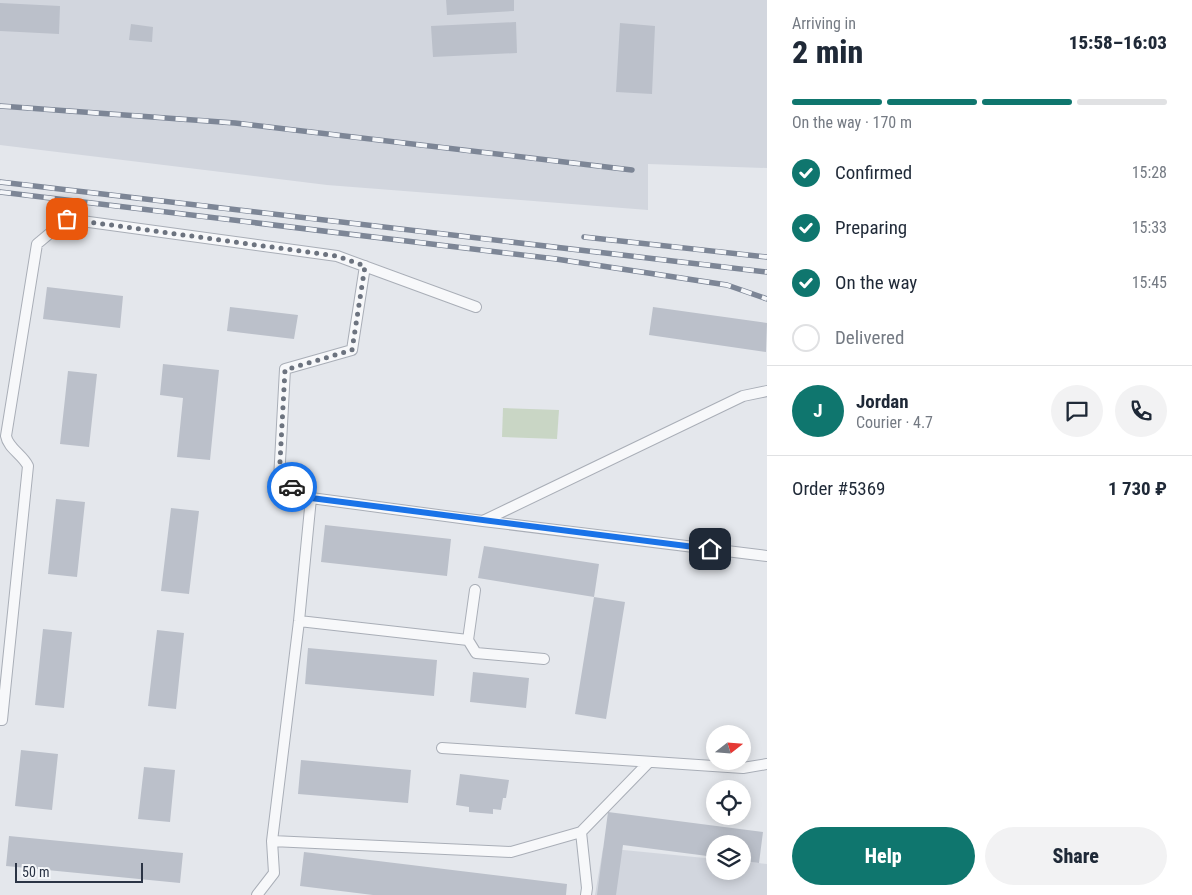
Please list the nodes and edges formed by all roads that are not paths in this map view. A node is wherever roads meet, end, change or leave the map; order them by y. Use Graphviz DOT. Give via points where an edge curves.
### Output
graph roads {
  1 [pos="365,266"];
  2 [pos="476,308"];
  3 [pos="767,391"];
  4 [pos="4,410"];
  5 [pos="311,498"];
  6 [pos="483,522"];
  7 [pos="767,556"];
  8 [pos="475,590"];
  9 [pos="299,621"];
  10 [pos="468,640"];
  11 [pos="544,659"];
  12 [pos="0,720"];
  13 [pos="442,748"];
  14 [pos="649,762"];
  15 [pos="767,764"];
  16 [pos="581,832"];
  17 [pos="272,841"];
  18 [pos="257,895"];
  19 [pos="586,895"];
  1 -- 2 [label="lane"];
  1 -- 4 [label="lane" via="337,256 67,219 37,244"];
  1 -- 5 [label="lane" via="352,350 285,370 279,480"];
  3 -- 6 [label="lane" via="742,396"];
  4 -- 12 [label="lane" via="7,442 28,466"];
  5 -- 6 [label="lane"];
  5 -- 9 [label="lane"];
  6 -- 7 [label="lane"];
  8 -- 10 [label="lane"];
  9 -- 10 [label="lane"];
  9 -- 17 [label="lane"];
  10 -- 11 [label="lane" via="476,653"];
  13 -- 14 [label="lane"];
  14 -- 15 [label="lane" via="743,768"];
  14 -- 16 [label="lane"];
  16 -- 17 [label="lane" via="511,852"];
  16 -- 19 [label="lane"];
  17 -- 18 [label="lane" via="274,873"];
}
